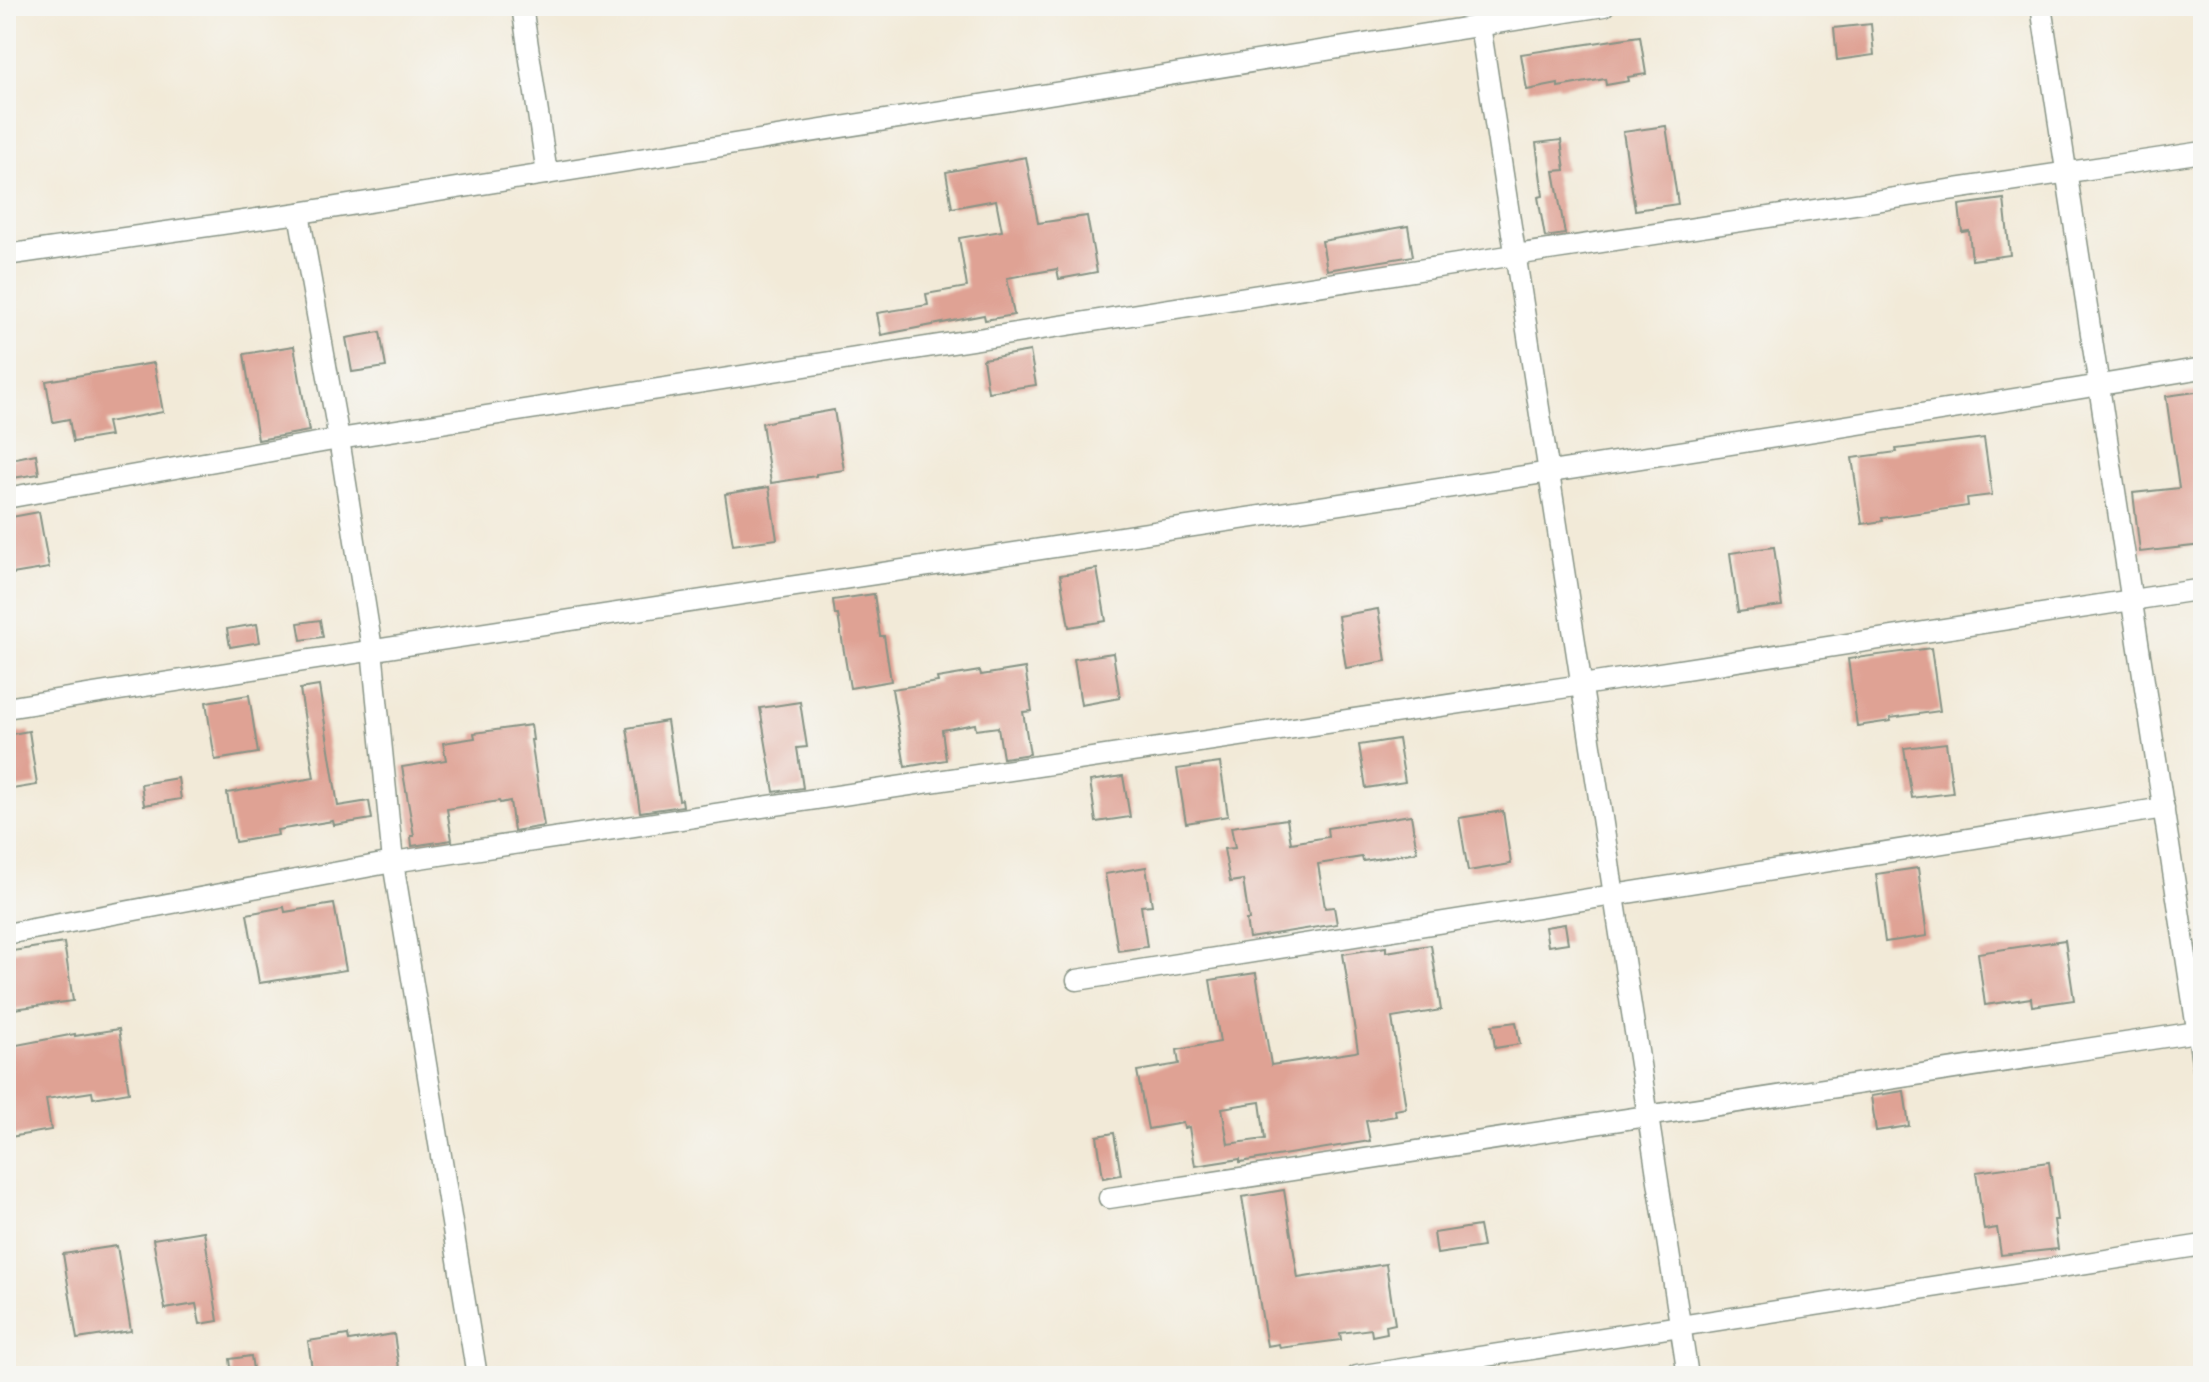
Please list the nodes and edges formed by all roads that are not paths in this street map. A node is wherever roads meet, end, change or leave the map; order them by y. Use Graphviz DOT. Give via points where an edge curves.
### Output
graph roads {
  1 [pos="522,6"];
  2 [pos="1604,6"];
  3 [pos="2041,6"];
  4 [pos="1480,25"];
  5 [pos="2203,152"];
  6 [pos="2067,172"];
  7 [pos="547,174"];
  8 [pos="299,213"];
  9 [pos="6,255"];
  10 [pos="1515,255"];
  11 [pos="2203,368"];
  12 [pos="2099,385"];
  13 [pos="339,439"];
  14 [pos="1549,472"];
  15 [pos="6,498"];
  16 [pos="2203,589"];
  17 [pos="2132,600"];
  18 [pos="372,649"];
  19 [pos="1582,685"];
  20 [pos="6,708"];
  21 [pos="2164,808"];
  22 [pos="393,862"];
  23 [pos="1614,895"];
  24 [pos="6,934"];
  25 [pos="1077,980"];
  26 [pos="2197,1032"];
  27 [pos="2203,1068"];
  28 [pos="1648,1116"];
  29 [pos="1109,1198"];
  30 [pos="2203,1245"];
  31 [pos="1681,1326"];
  32 [pos="477,1376"];
  33 [pos="1357,1376"];
  34 [pos="1688,1376"];
  1 -- 7 [label="street"];
  2 -- 4 [label="street"];
  3 -- 6 [label="street"];
  4 -- 7 [label="street"];
  4 -- 10 [label="street"];
  5 -- 6 [label="street"];
  6 -- 10 [label="street"];
  6 -- 12 [label="street"];
  7 -- 8 [label="street"];
  8 -- 9 [label="street"];
  8 -- 13 [label="street"];
  10 -- 13 [label="street"];
  10 -- 14 [label="street"];
  11 -- 12 [label="street"];
  12 -- 14 [label="street"];
  12 -- 17 [label="street"];
  13 -- 15 [label="street"];
  13 -- 18 [label="street"];
  14 -- 18 [label="street"];
  14 -- 19 [label="street"];
  16 -- 17 [label="street"];
  17 -- 19 [label="street"];
  17 -- 21 [label="street"];
  18 -- 20 [label="street"];
  18 -- 22 [label="street"];
  19 -- 22 [label="street"];
  19 -- 23 [label="street"];
  21 -- 23 [label="street"];
  21 -- 26 [label="street"];
  22 -- 24 [label="street"];
  22 -- 32 [label="street"];
  23 -- 25 [label="street"];
  23 -- 28 [label="street"];
  26 -- 27 [label="street"];
  26 -- 28 [label="street"];
  28 -- 29 [label="street"];
  28 -- 31 [label="street"];
  30 -- 31 [label="street"];
  31 -- 33 [label="street"];
  31 -- 34 [label="street"];
}
